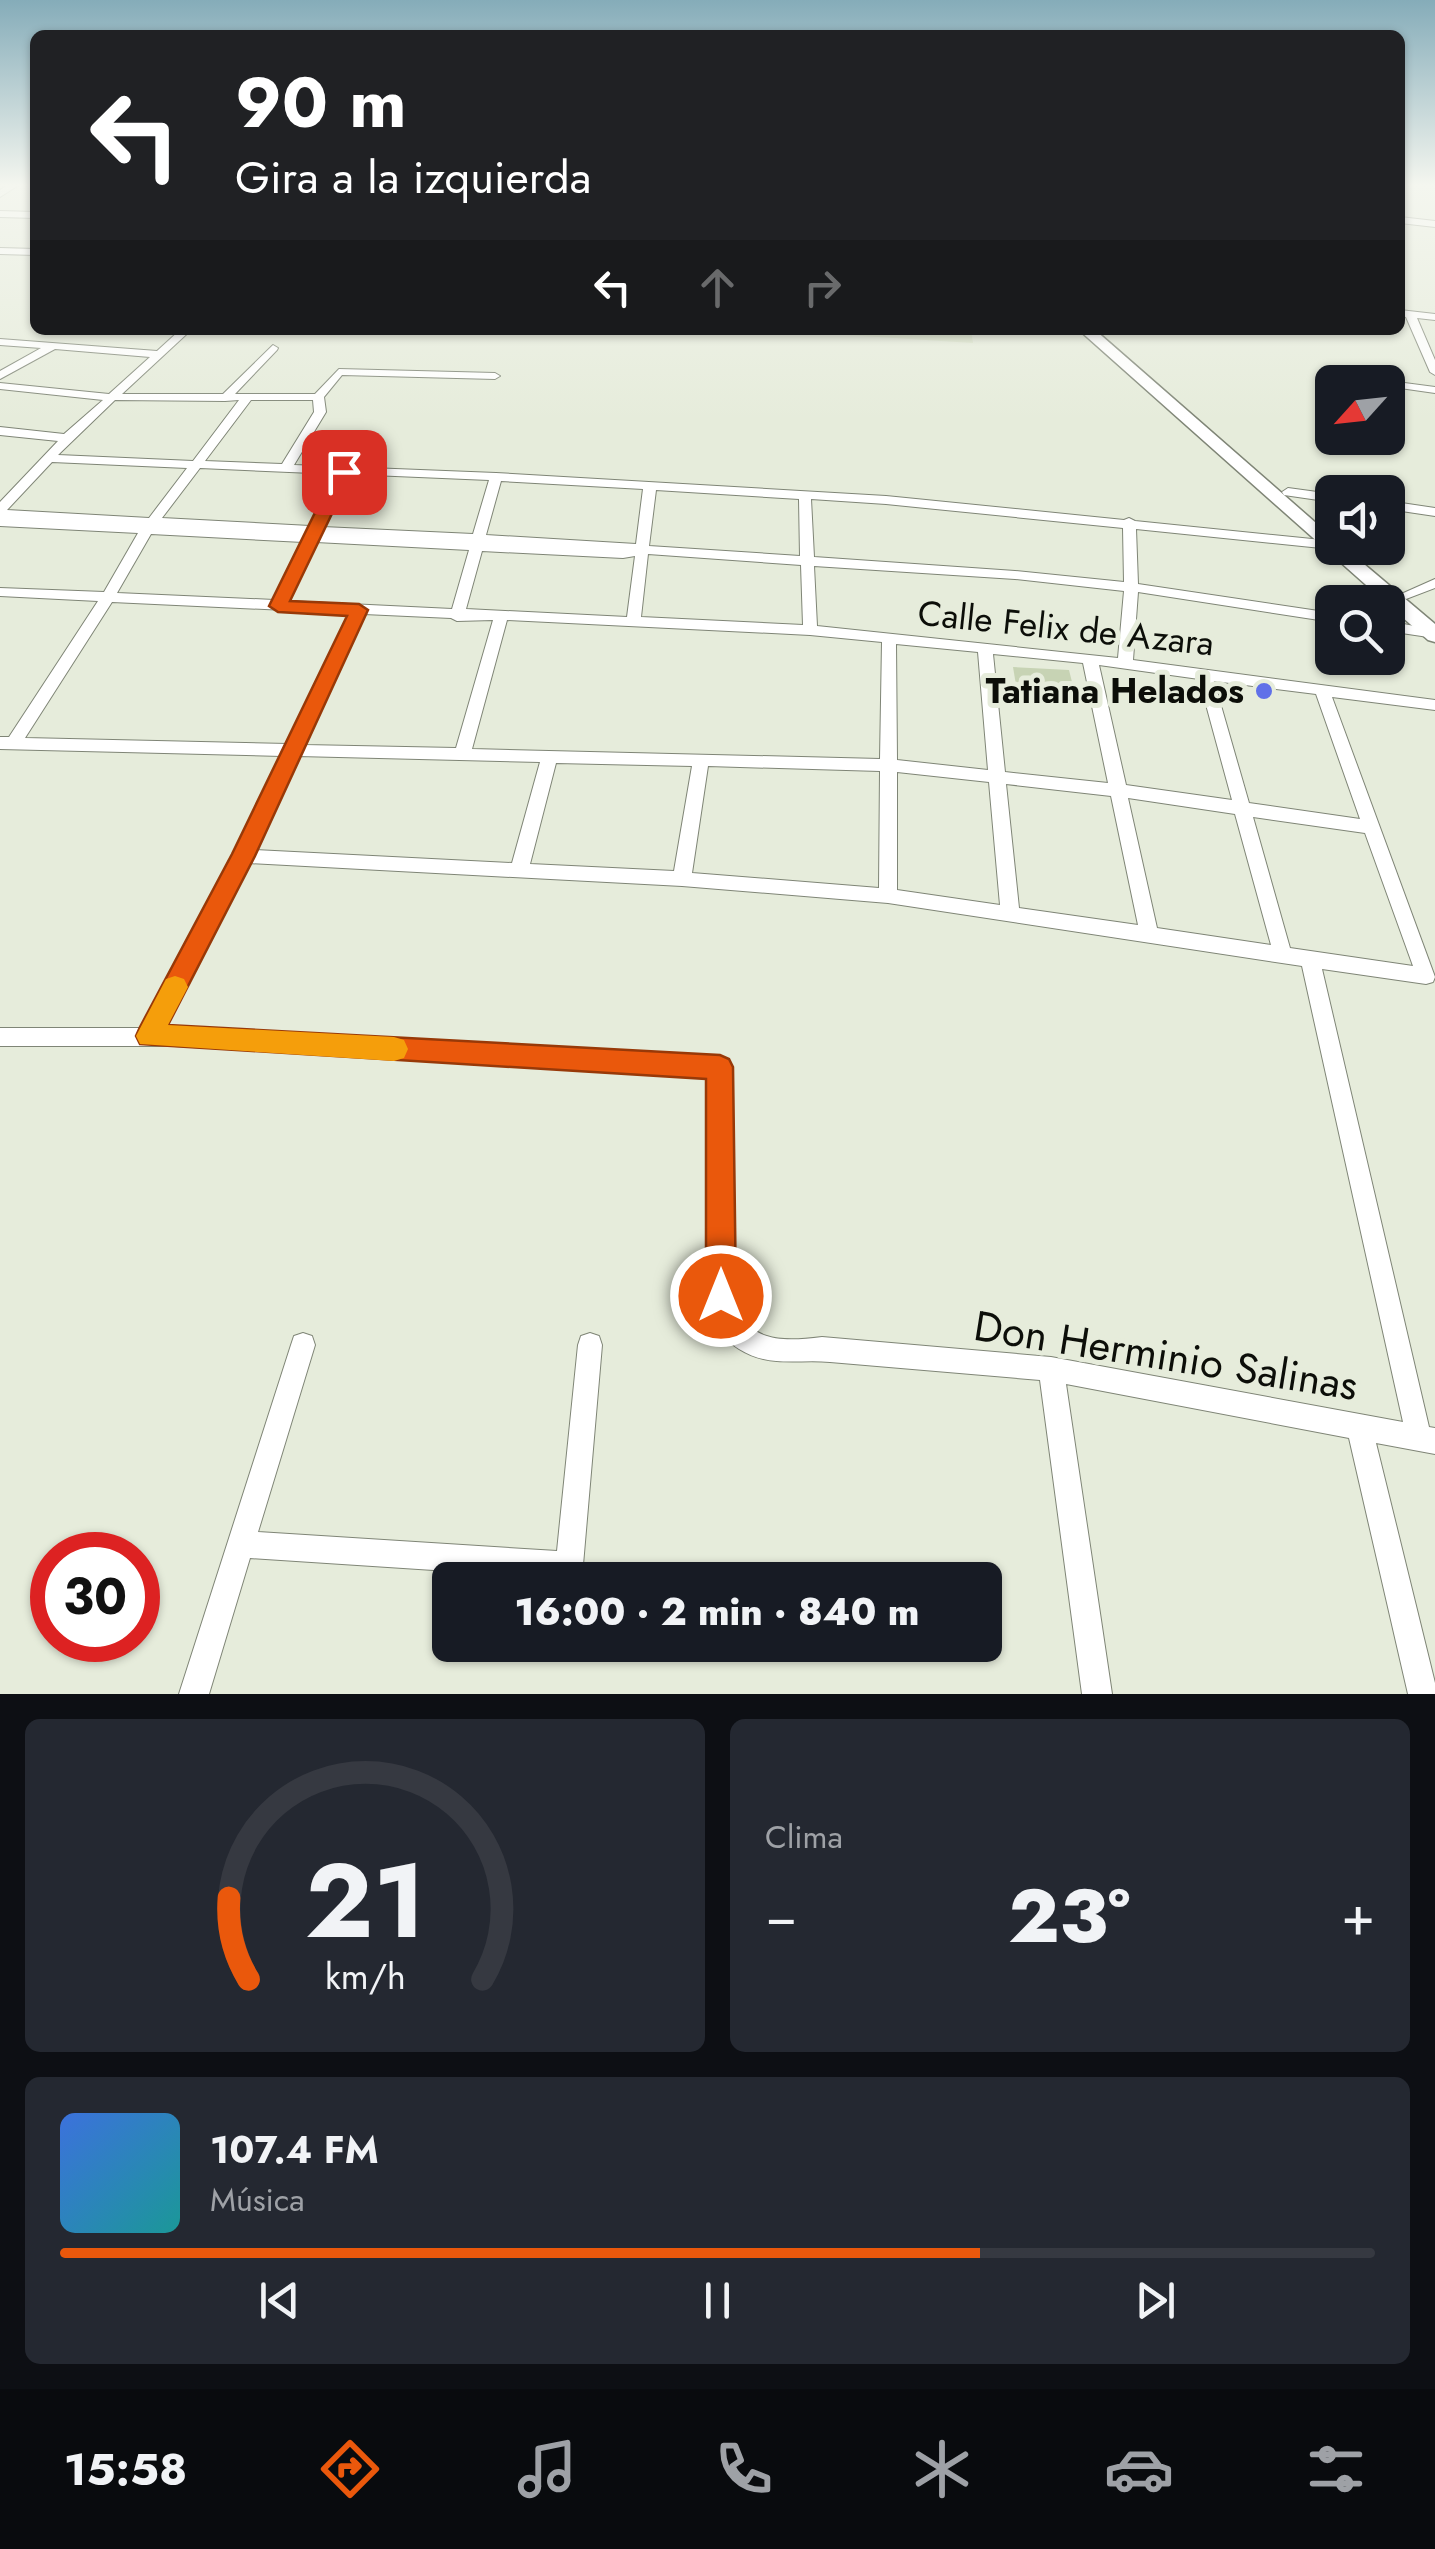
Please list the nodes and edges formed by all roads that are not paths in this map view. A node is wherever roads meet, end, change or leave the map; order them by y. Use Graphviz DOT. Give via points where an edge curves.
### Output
graph roads {
  1 [pos="1405,313"];
  2 [pos="1435,317"];
  3 [pos="180,335"];
  4 [pos="1092,335"];
  5 [pos="1104,335"];
  6 [pos="0,342"];
  7 [pos="54,346"];
  8 [pos="273,348"];
  9 [pos="159,354"];
  10 [pos="1435,372"];
  11 [pos="0,376"];
  12 [pos="495,376"];
  13 [pos="0,386"];
  14 [pos="1405,386"];
  15 [pos="1435,390"];
  16 [pos="110,396"];
  17 [pos="318,396"];
  18 [pos="225,398"];
  19 [pos="248,398"];
  20 [pos="0,431"];
  21 [pos="66,438"];
  22 [pos="47,458"];
  23 [pos="193,465"];
  24 [pos="285,470"];
  25 [pos="344,472"];
  26 [pos="496,477"];
  27 [pos="650,487"];
  28 [pos="1288,492"];
  29 [pos="1315,496"];
  30 [pos="805,498"];
  31 [pos="1405,508"];
  32 [pos="0,512"];
  33 [pos="1435,512"];
  34 [pos="1315,521"];
  35 [pos="0,522"];
  36 [pos="1129,522"];
  37 [pos="149,526"];
  38 [pos="1315,526"];
  39 [pos="312,535"];
  40 [pos="478,542"];
  41 [pos="1315,542"];
  42 [pos="642,550"];
  43 [pos="808,560"];
  44 [pos="1359,565"];
  45 [pos="1365,565"];
  46 [pos="1435,583"];
  47 [pos="1131,587"];
  48 [pos="0,592"];
  49 [pos="1406,595"];
  50 [pos="108,598"];
  51 [pos="278,606"];
  52 [pos="359,610"];
  53 [pos="1315,615"];
  54 [pos="456,616"];
  55 [pos="501,617"];
  56 [pos="1435,619"];
  57 [pos="633,622"];
  58 [pos="1405,629"];
  59 [pos="810,630"];
  60 [pos="1434,634"];
  61 [pos="889,638"];
  62 [pos="986,648"];
  63 [pos="1090,658"];
  64 [pos="1125,663"];
  65 [pos="1205,674"];
  66 [pos="1322,689"];
  67 [pos="1435,705"];
  68 [pos="6,743"];
  69 [pos="292,748"];
  70 [pos="464,752"];
  71 [pos="550,755"];
  72 [pos="701,760"];
  73 [pos="892,765"];
  74 [pos="998,775"];
  75 [pos="1122,790"];
  76 [pos="1244,809"];
  77 [pos="1371,827"];
  78 [pos="243,856"];
  79 [pos="520,871"];
  80 [pos="682,879"];
  81 [pos="888,896"];
  82 [pos="1010,913"];
  83 [pos="1149,933"];
  84 [pos="1282,952"];
  85 [pos="1310,957"];
  86 [pos="0,1036"];
  87 [pos="150,1036"];
  88 [pos="303,1345"];
  89 [pos="590,1345"];
  90 [pos="1051,1369"];
  91 [pos="1359,1427"];
  92 [pos="1427,1440"];
  93 [pos="241,1544"];
  94 [pos="194,1694"];
  95 [pos="1096,1694"];
  96 [pos="1422,1694"];
  1 -- 2 [label="street"];
  1 -- 10 [label="street"];
  3 -- 9 [label="street"];
  4 -- 38 [label="highway"];
  5 -- 28 [label="highway"];
  6 -- 7 [label="street"];
  7 -- 9 [label="street"];
  7 -- 11 [label="street"];
  8 -- 18 [label="street"];
  9 -- 16 [label="street"];
  12 -- 17 [label="street" via="339,372"];
  13 -- 16 [label="street"];
  14 -- 15 [label="street"];
  16 -- 18 [label="street"];
  16 -- 21 [label="street"];
  17 -- 19 [label="street"];
  17 -- 24 [label="street" via="320,412"];
  18 -- 19 [label="street"];
  19 -- 23 [label="street"];
  20 -- 21 [label="street"];
  21 -- 22 [label="street"];
  22 -- 23 [label="street"];
  22 -- 32 [label="street"];
  23 -- 24 [label="street"];
  23 -- 37 [label="street"];
  24 -- 25 [label="street"];
  25 -- 26 [label="street"];
  25 -- 39 [label="street"];
  26 -- 27 [label="street"];
  26 -- 40 [label="street"];
  27 -- 30 [label="street"];
  27 -- 42 [label="street"];
  28 -- 29 [label="street"];
  28 -- 34 [label="highway"];
  30 -- 36 [label="street"];
  30 -- 43 [label="street"];
  31 -- 33 [label="street"];
  32 -- 37 [label="street"];
  35 -- 37 [label="street"];
  36 -- 41 [label="street"];
  36 -- 47 [label="street"];
  37 -- 39 [label="street"];
  37 -- 50 [label="street"];
  39 -- 40 [label="street"];
  39 -- 51 [label="street"];
  40 -- 42 [label="street"];
  40 -- 54 [label="street"];
  42 -- 43 [label="street"];
  42 -- 57 [label="street"];
  43 -- 47 [label="street"];
  43 -- 59 [label="street"];
  44 -- 60 [label="highway"];
  45 -- 49 [label="highway"];
  46 -- 49 [label="street"];
  47 -- 53 [label="street"];
  47 -- 64 [label="street"];
  48 -- 50 [label="street, Calle Felix de Azara"];
  49 -- 56 [label="highway"];
  50 -- 51 [label="street, Calle Felix de Azara"];
  50 -- 68 [label="street"];
  51 -- 52 [label="street, Calle Felix de Azara"];
  52 -- 54 [label="street, Calle Felix de Azara"];
  52 -- 69 [label="street"];
  54 -- 55 [label="street, Calle Felix de Azara"];
  55 -- 57 [label="street, Calle Felix de Azara"];
  55 -- 70 [label="street"];
  57 -- 59 [label="street, Calle Felix de Azara"];
  58 -- 60 [label="street"];
  59 -- 61 [label="street, Calle Felix de Azara"];
  61 -- 62 [label="street, Calle Felix de Azara"];
  61 -- 73 [label="street"];
  62 -- 63 [label="street, Calle Felix de Azara"];
  62 -- 74 [label="street"];
  63 -- 64 [label="street, Calle Felix de Azara"];
  63 -- 75 [label="street"];
  64 -- 65 [label="street, Calle Felix de Azara"];
  65 -- 66 [label="street, Calle Felix de Azara"];
  65 -- 76 [label="street"];
  66 -- 67 [label="street, Calle Felix de Azara"];
  66 -- 77 [label="street"];
  68 -- 69 [label="street"];
  69 -- 70 [label="street"];
  69 -- 78 [label="street"];
  70 -- 71 [label="street"];
  71 -- 72 [label="street"];
  71 -- 79 [label="street"];
  72 -- 73 [label="street"];
  72 -- 80 [label="street"];
  73 -- 74 [label="street"];
  73 -- 81 [label="street"];
  74 -- 75 [label="street"];
  74 -- 82 [label="street"];
  75 -- 76 [label="street"];
  75 -- 83 [label="street"];
  76 -- 77 [label="street"];
  76 -- 84 [label="street"];
  77 -- 85 [label="street" via="1426,976"];
  78 -- 79 [label="street"];
  78 -- 87 [label="street"];
  79 -- 80 [label="street"];
  80 -- 81 [label="street"];
  81 -- 82 [label="street"];
  82 -- 83 [label="street"];
  83 -- 84 [label="street"];
  84 -- 85 [label="street"];
  85 -- 92 [label="street"];
  86 -- 87 [label="street"];
  87 -- 90 [label="street, Don Herminio Salinas" via="720,1067 721,1296 732,1327 760,1347 788,1354 822,1349"];
  88 -- 93 [label="street"];
  89 -- 93 [label="street" via="569,1566"];
  90 -- 91 [label="street, Don Herminio Salinas"];
  90 -- 95 [label="street"];
  91 -- 92 [label="street, Don Herminio Salinas"];
  91 -- 96 [label="street"];
  93 -- 94 [label="street"];
}
